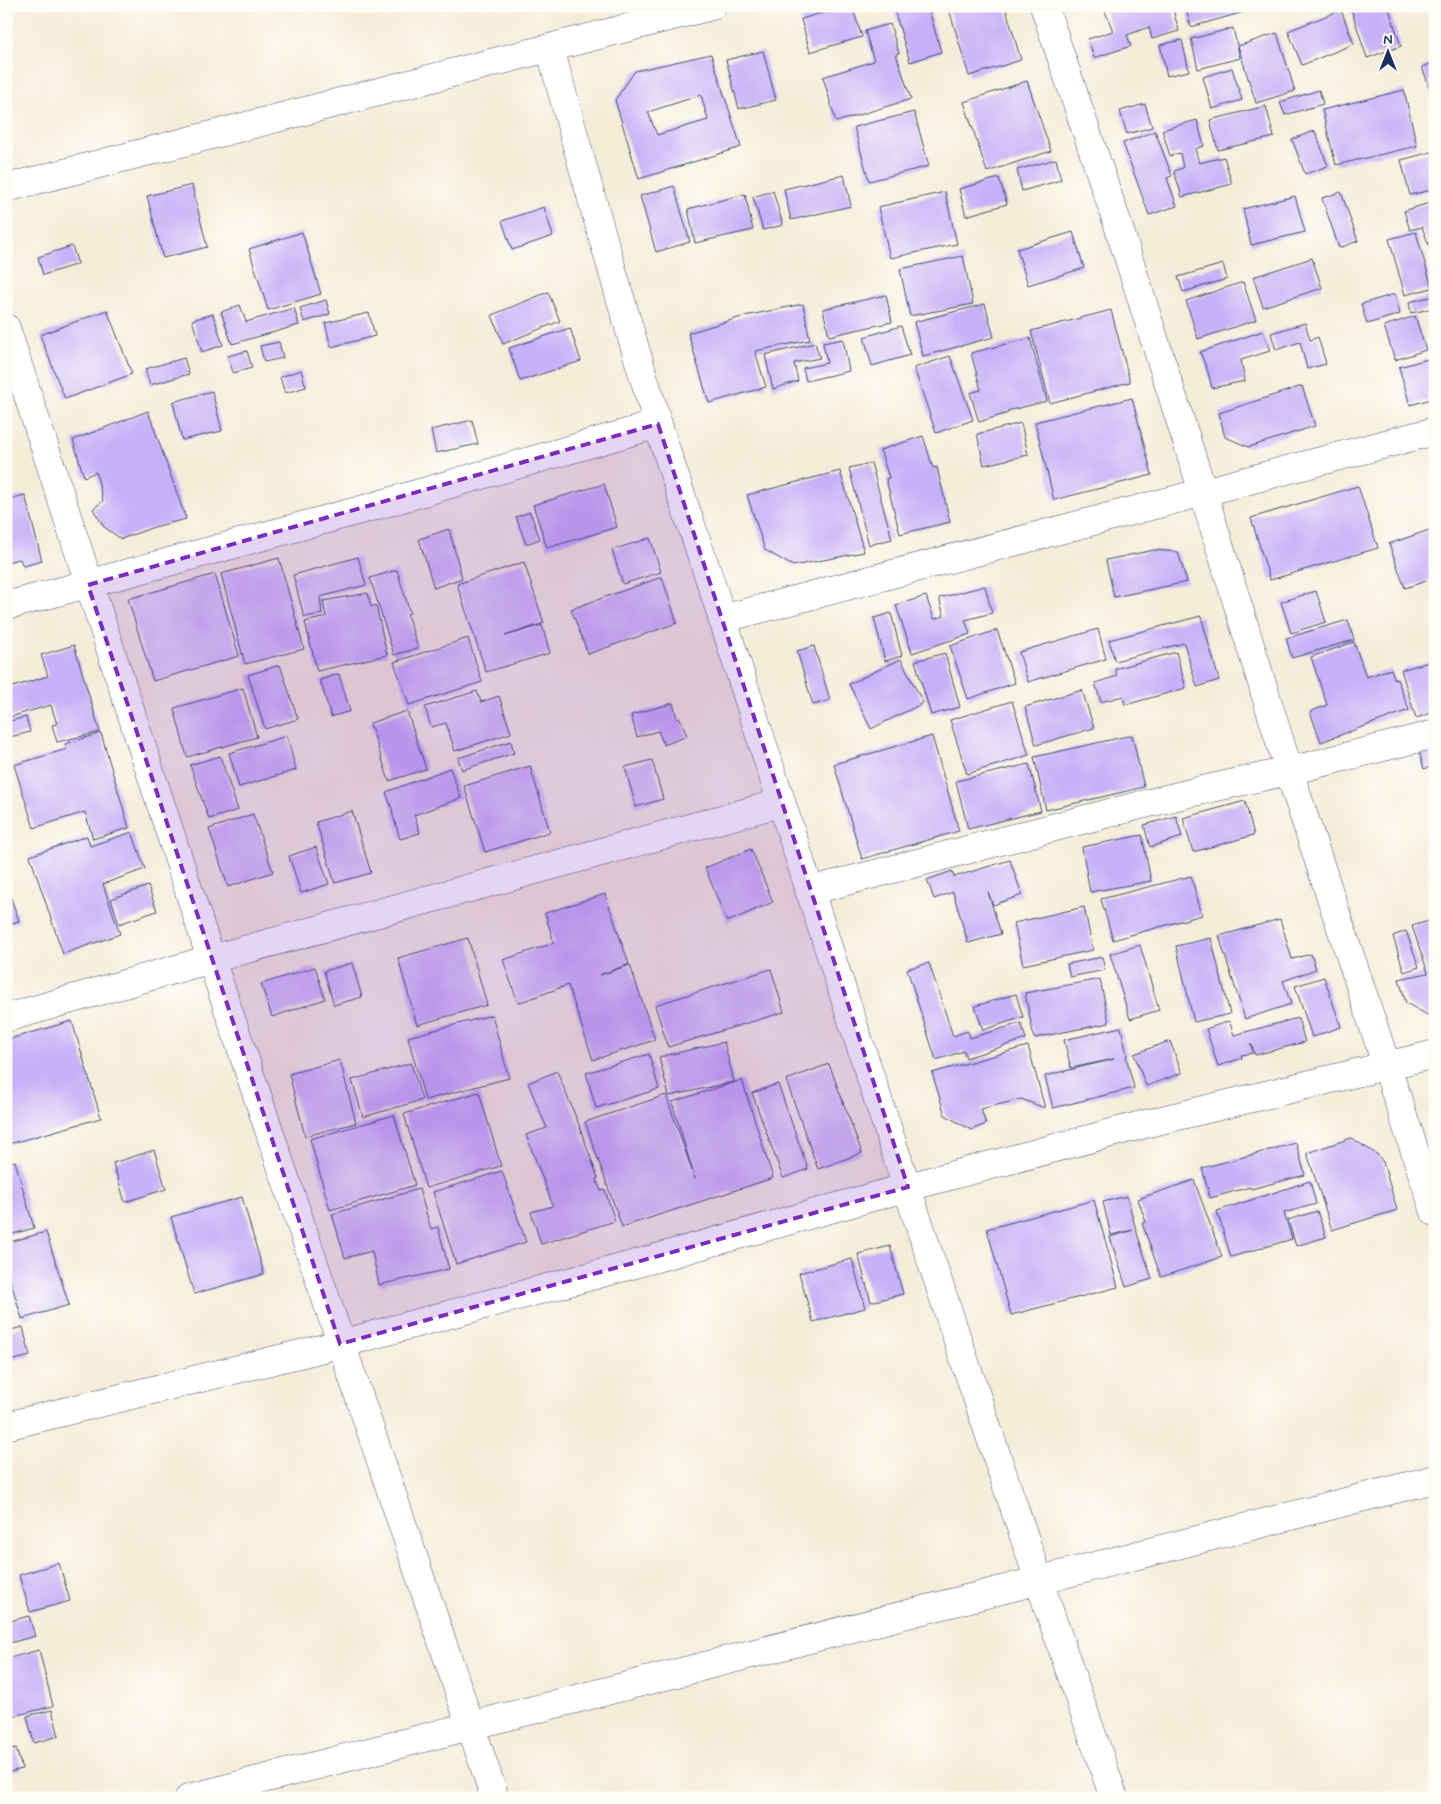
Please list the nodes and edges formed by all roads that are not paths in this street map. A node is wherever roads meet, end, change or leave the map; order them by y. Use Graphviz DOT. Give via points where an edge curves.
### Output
graph roads {
  1 [pos="712,6"];
  2 [pos="1044,6"];
  3 [pos="550,48"];
  4 [pos="6,188"];
  5 [pos="6,328"];
  6 [pos="658,424"];
  7 [pos="1435,431"];
  8 [pos="1203,492"];
  9 [pos="88,585"];
  10 [pos="6,606"];
  11 [pos="722,619"];
  12 [pos="1435,734"];
  13 [pos="1289,772"];
  14 [pos="780,803"];
  15 [pos="809,891"];
  16 [pos="211,959"];
  17 [pos="6,1018"];
  18 [pos="1435,1054"];
  19 [pos="1386,1066"];
  20 [pos="908,1187"];
  21 [pos="1435,1212"];
  22 [pos="340,1344"];
  23 [pos="6,1426"];
  24 [pos="1435,1479"];
  25 [pos="1038,1580"];
  26 [pos="471,1726"];
  27 [pos="189,1798"];
  28 [pos="495,1798"];
  29 [pos="1114,1798"];
  1 -- 3 [label="street"];
  2 -- 8 [label="street"];
  3 -- 4 [label="street"];
  3 -- 6 [label="street"];
  5 -- 9 [label="street"];
  6 -- 9 [label="street"];
  6 -- 11 [label="street"];
  7 -- 8 [label="street"];
  8 -- 11 [label="street"];
  8 -- 13 [label="street"];
  9 -- 10 [label="street"];
  9 -- 16 [label="street"];
  11 -- 14 [label="street"];
  12 -- 13 [label="street"];
  13 -- 15 [label="street" via="1158,801"];
  13 -- 19 [label="street"];
  14 -- 15 [label="street"];
  14 -- 16 [label="street"];
  15 -- 20 [label="street"];
  16 -- 17 [label="street"];
  16 -- 22 [label="street"];
  18 -- 19 [label="street"];
  19 -- 20 [label="street" via="1145,1124"];
  19 -- 21 [label="street"];
  20 -- 22 [label="street"];
  20 -- 25 [label="street"];
  22 -- 23 [label="street"];
  22 -- 26 [label="street"];
  24 -- 25 [label="street"];
  25 -- 26 [label="street"];
  25 -- 29 [label="street"];
  26 -- 27 [label="street"];
  26 -- 28 [label="street"];
}
